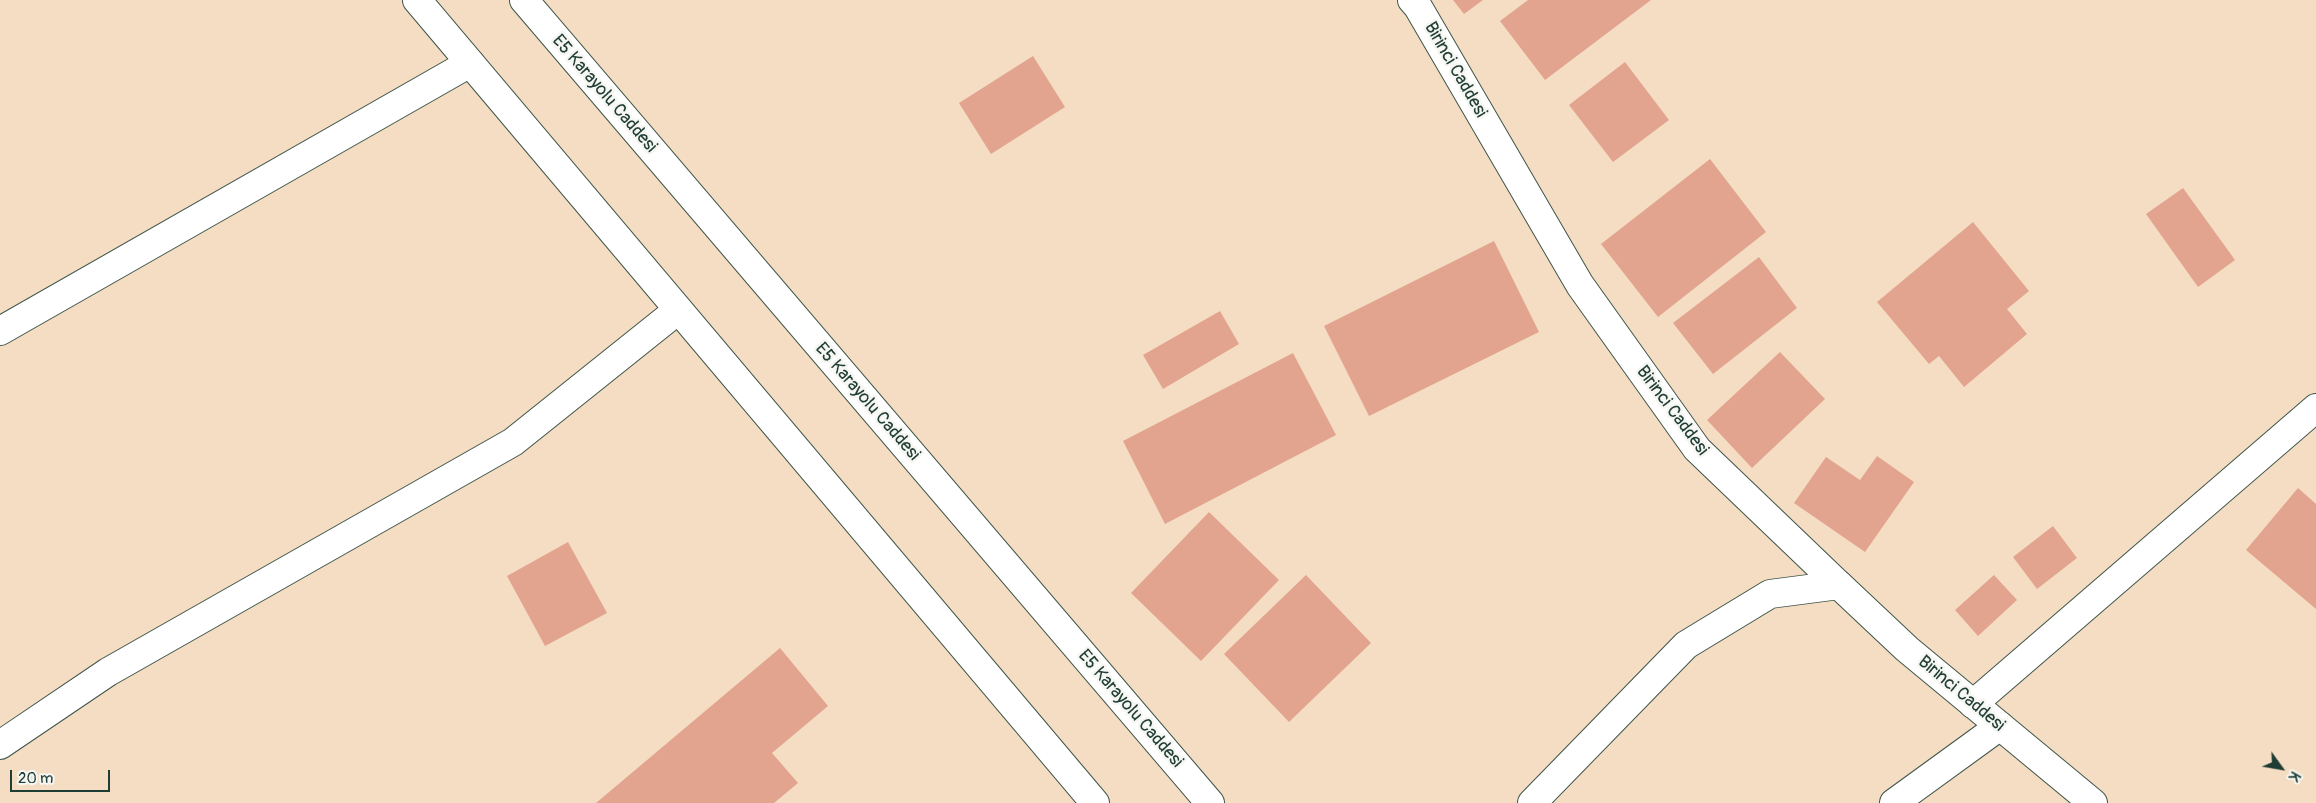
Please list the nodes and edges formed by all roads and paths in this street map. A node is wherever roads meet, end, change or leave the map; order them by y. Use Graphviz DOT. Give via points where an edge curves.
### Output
graph roads {
  1 [pos="417,0"];
  2 [pos="524,0"];
  3 [pos="1412,0"];
  4 [pos="470,63"];
  5 [pos="678,310"];
  6 [pos="0,331"];
  7 [pos="2316,408"];
  8 [pos="1840,585"];
  9 [pos="1973,704"];
  10 [pos="2000,726"];
  11 [pos="0,745"];
  12 [pos="1095,803"];
  13 [pos="1210,803"];
  14 [pos="1532,803"];
  15 [pos="1894,803"];
  16 [pos="2093,803"];
  1 -- 4 [label="main road"];
  2 -- 13 [label="main road, E5 Karayolu Caddesi"];
  3 -- 8 [label="main road, Birinci Caddesi" via="1580,285 1697,449"];
  4 -- 5 [label="main road"];
  4 -- 6 [label="main road"];
  5 -- 11 [label="main road" via="513,442 108,672"];
  5 -- 12 [label="main road"];
  7 -- 9 [label="main road"];
  8 -- 9 [label="main road, Birinci Caddesi" via="1907,649"];
  8 -- 14 [label="main road" via="1770,594 1686,645"];
  9 -- 10 [label="main road, Birinci Caddesi"];
  10 -- 15 [label="main road"];
  10 -- 16 [label="main road, Birinci Caddesi"];
}
